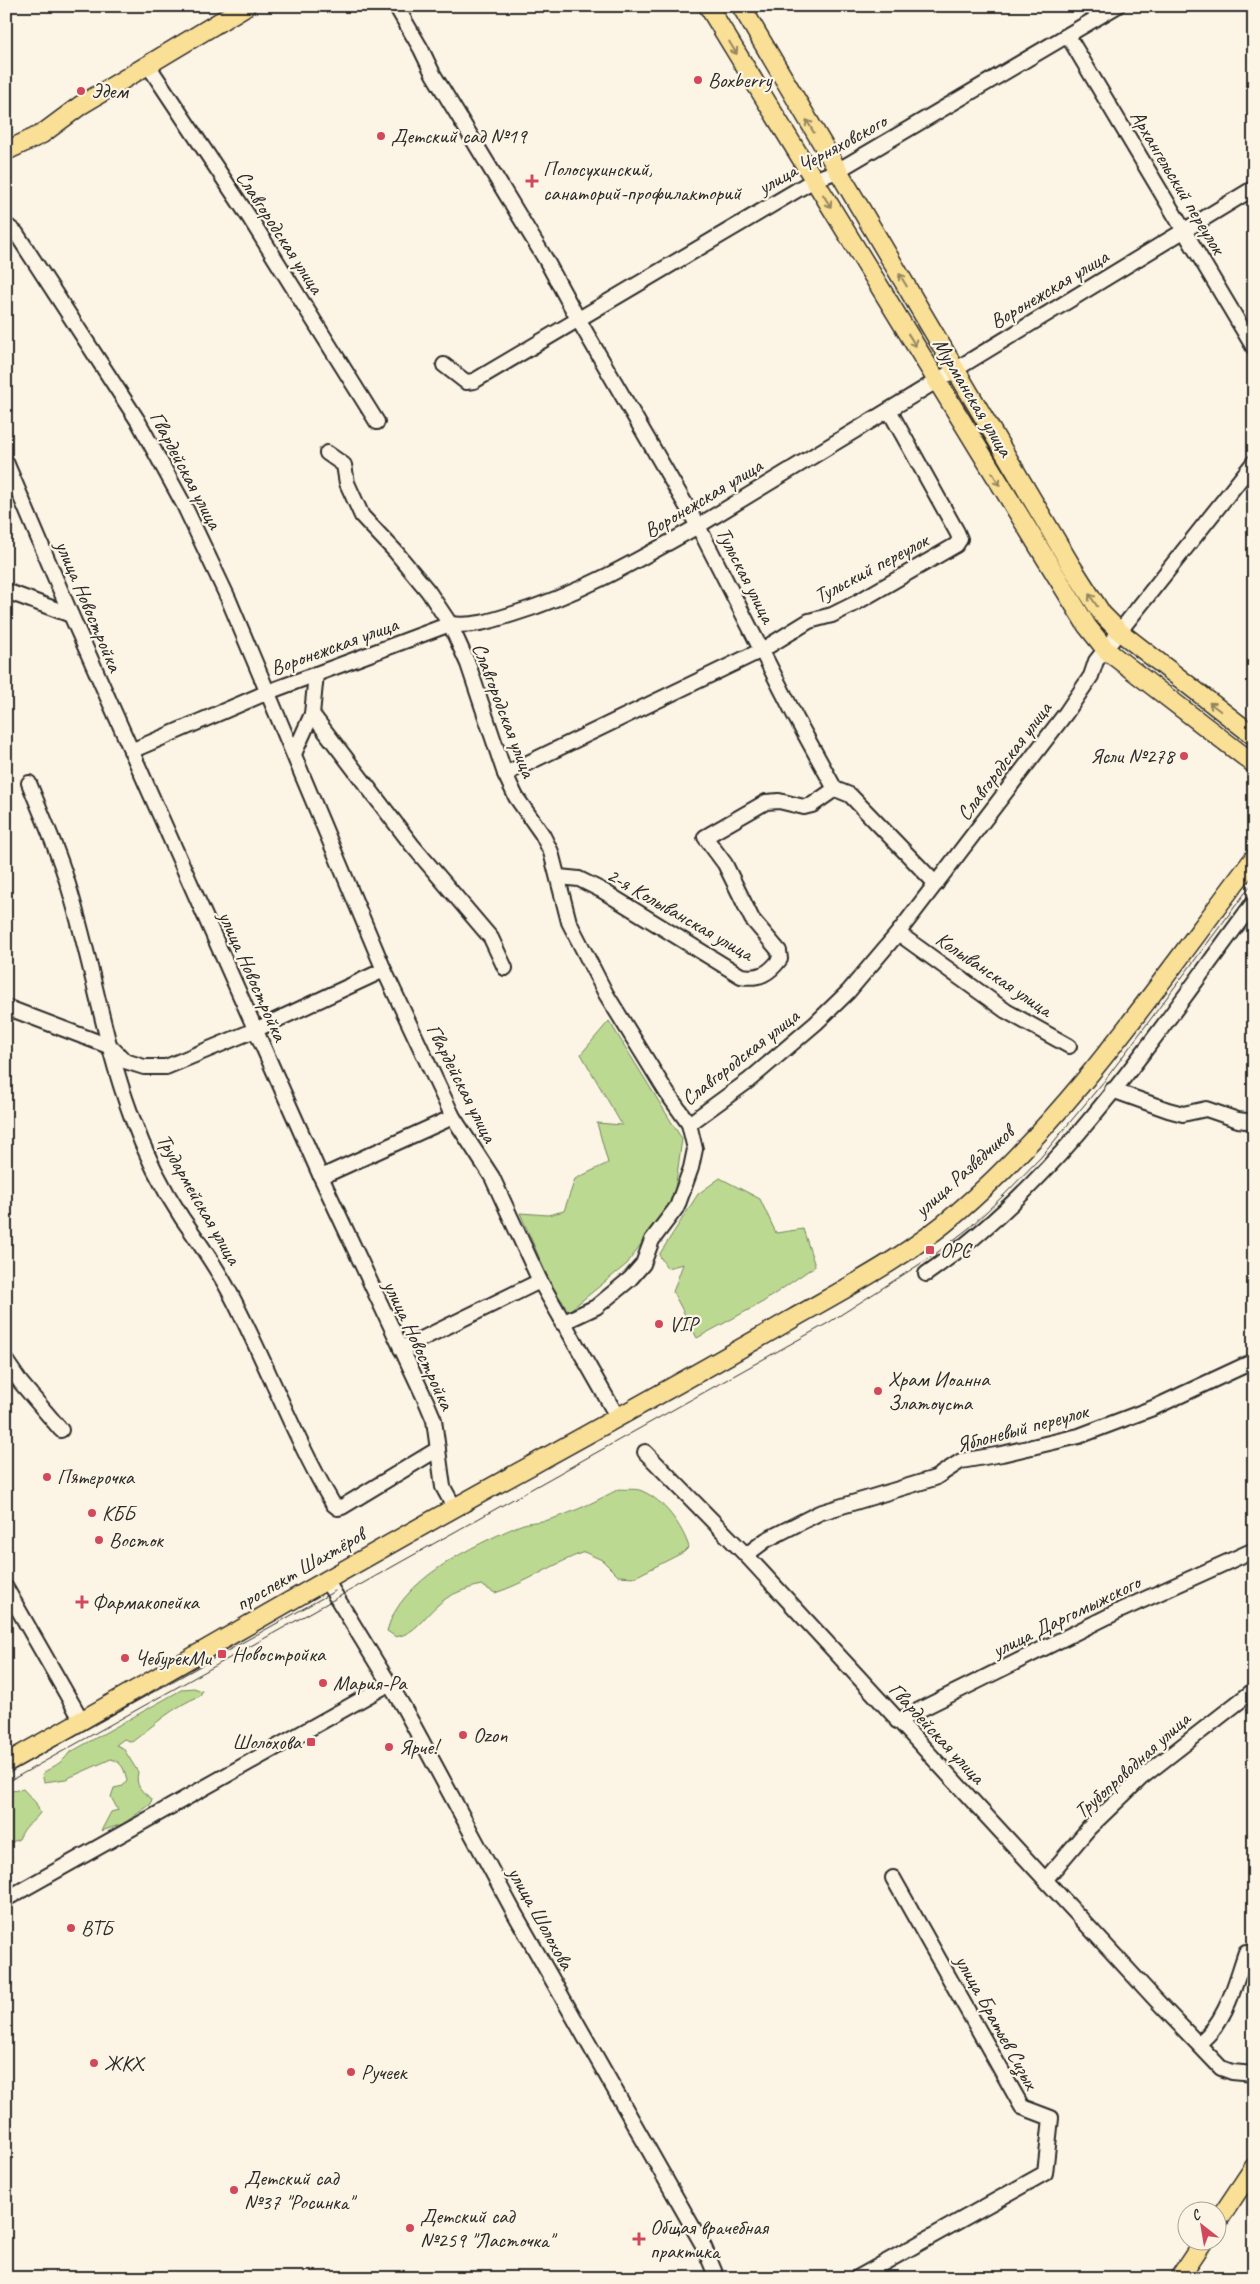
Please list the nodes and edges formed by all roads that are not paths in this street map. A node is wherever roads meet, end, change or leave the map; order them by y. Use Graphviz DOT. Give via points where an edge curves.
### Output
graph roads {
  1 [pos="246,6"];
  2 [pos="396,6"];
  3 [pos="708,6"];
  4 [pos="741,6"];
  5 [pos="1118,6"];
  6 [pos="1068,36"];
  7 [pos="148,65"];
  8 [pos="6,152"];
  9 [pos="836,171"];
  10 [pos="814,180"];
  11 [pos="1254,188"];
  12 [pos="6,225"];
  13 [pos="1184,231"];
  14 [pos="578,319"];
  15 [pos="1254,348"];
  16 [pos="444,366"];
  17 [pos="957,369"];
  18 [pos="937,381"];
  19 [pos="889,410"];
  20 [pos="377,422"];
  21 [pos="327,453"];
  22 [pos="6,462"];
  23 [pos="1254,462"];
  24 [pos="698,526"];
  25 [pos="6,591"];
  26 [pos="71,614"];
  27 [pos="450,624"];
  28 [pos="1120,632"];
  29 [pos="762,650"];
  30 [pos="1106,650"];
  31 [pos="316,674"];
  32 [pos="268,692"];
  33 [pos="312,714"];
  34 [pos="1254,736"];
  35 [pos="131,750"];
  36 [pos="294,754"];
  37 [pos="1254,764"];
  38 [pos="505,774"];
  39 [pos="29,783"];
  40 [pos="835,789"];
  41 [pos="1254,858"];
  42 [pos="558,877"];
  43 [pos="936,884"];
  44 [pos="1254,902"];
  45 [pos="898,933"];
  46 [pos="506,968"];
  47 [pos="384,970"];
  48 [pos="6,1007"];
  49 [pos="255,1030"];
  50 [pos="1068,1046"];
  51 [pos="111,1047"];
  52 [pos="1112,1090"];
  53 [pos="452,1117"];
  54 [pos="1254,1122"];
  55 [pos="689,1124"];
  56 [pos="321,1177"];
  57 [pos="926,1274"];
  58 [pos="540,1281"];
  59 [pos="562,1323"];
  60 [pos="400,1349"];
  61 [pos="6,1361"];
  62 [pos="1254,1361"];
  63 [pos="618,1418"];
  64 [pos="61,1430"];
  65 [pos="438,1449"];
  66 [pos="645,1452"];
  67 [pos="454,1507"];
  68 [pos="1254,1550"];
  69 [pos="746,1554"];
  70 [pos="326,1580"];
  71 [pos="6,1588"];
  72 [pos="389,1684"];
  73 [pos="1254,1690"];
  74 [pos="82,1721"];
  75 [pos="898,1721"];
  76 [pos="6,1764"];
  77 [pos="893,1878"];
  78 [pos="1046,1879"];
  79 [pos="6,1899"];
  80 [pos="1246,1952"];
  81 [pos="1199,2043"];
  82 [pos="1254,2074"];
  83 [pos="1254,2167"];
  84 [pos="1228,2205"];
  85 [pos="1196,2252"];
  86 [pos="717,2278"];
  87 [pos="857,2278"];
  88 [pos="1179,2278"];
  1 -- 7 [label="main road"];
  2 -- 14 [label="street, Тульская улица"];
  3 -- 10 [label="main road, Мурманская улица, one-way"];
  9 -- 4 [label="main road, Мурманская улица, one-way"];
  5 -- 6 [label="street, улица Черняховского"];
  6 -- 9 [label="street, улица Черняховского"];
  6 -- 13 [label="street, Архангельский переулок"];
  7 -- 8 [label="main road" via="81,105 42,134"];
  7 -- 20 [label="street, Славгородская улица" via="251,220"];
  9 -- 10 [label="street, улица Черняховского"];
  17 -- 9 [label="main road, Мурманская улица, one-way"];
  10 -- 14 [label="street, улица Черняховского"];
  10 -- 18 [label="main road, Мурманская улица, one-way"];
  11 -- 13 [label="street, Воронежская улица"];
  12 -- 32 [label="street, Гвардейская улица" via="16,234 138,421 184,505"];
  13 -- 15 [label="street, Архангельский переулок"];
  13 -- 17 [label="street, Воронежская улица"];
  14 -- 16 [label="street, улица Черняховского" via="474,381 466,382"];
  14 -- 24 [label="street, Тульская улица"];
  17 -- 18 [label="street, Воронежская улица"];
  28 -- 17 [label="main road, Мурманская улица, one-way" via="1102,614 1072,567"];
  18 -- 19 [label="street, Воронежская улица"];
  18 -- 30 [label="main road, Мурманская улица, one-way" via="1055,577"];
  19 -- 24 [label="street, Воронежская улица"];
  19 -- 29 [label="street, Тульский переулок" via="960,539 956,545 854,604 809,622"];
  21 -- 27 [label="street, Славгородская улица" via="344,464 347,484 362,516 423,584"];
  22 -- 26 [label="street, улица Новостройка"];
  23 -- 28 [label="street, Славгородская улица"];
  24 -- 27 [label="street, Воронежская улица" via="609,576 552,601 474,626"];
  24 -- 29 [label="street, Тульская улица"];
  25 -- 26 [label="street"];
  26 -- 35 [label="street, улица Новостройка"];
  27 -- 31 [label="street, Воронежская улица"];
  27 -- 38 [label="street, Славгородская улица" via="468,664"];
  28 -- 30 [label="street, Славгородская улица"];
  34 -- 28 [label="main road, Мурманская улица, one-way"];
  29 -- 38 [label="street, Тульский переулок"];
  29 -- 40 [label="street, Тульская улица"];
  30 -- 37 [label="main road, Мурманская улица"];
  30 -- 43 [label="street, Славгородская улица" via="1096,661 1091,676 1066,713"];
  31 -- 32 [label="street, Воронежская улица"];
  31 -- 33 [label="street"];
  32 -- 35 [label="street, Воронежская улица"];
  32 -- 36 [label="street, Гвардейская улица"];
  33 -- 36 [label="street"];
  33 -- 46 [label="street" via="412,845 491,938"];
  35 -- 49 [label="street, улица Новостройка"];
  36 -- 47 [label="street, Гвардейская улица"];
  38 -- 42 [label="street, Славгородская улица" via="516,797 545,840"];
  39 -- 51 [label="street, Трудармейская улица" via="65,874"];
  40 -- 42 [label="street, 2-я Колыванская улица" via="804,807 779,801 766,802 705,837 725,864 752,919 779,951 780,959 767,974 754,978 741,976 603,891 579,879"];
  40 -- 43 [label="street" via="850,795"];
  41 -- 63 [label="main road, улица Разведчиков" via="1076,1091 1013,1160 954,1216 861,1279"];
  42 -- 55 [label="street, Славгородская улица" via="569,922 595,974"];
  43 -- 45 [label="street, Славгородская улица"];
  44 -- 52 [label="street"];
  45 -- 50 [label="street, Колыванская улица" via="1006,1012"];
  45 -- 55 [label="street, Славгородская улица" via="848,992 816,1023 733,1093"];
  47 -- 49 [label="street"];
  47 -- 53 [label="street, Гвардейская улица"];
  48 -- 51 [label="street"];
  49 -- 51 [label="street" via="166,1067 144,1067 125,1061"];
  49 -- 56 [label="street, улица Новостройка"];
  51 -- 65 [label="street, Трудармейская улица" via="131,1114 158,1176 230,1292 312,1469 333,1504 342,1507"];
  52 -- 54 [label="street" via="1184,1114 1206,1109"];
  52 -- 57 [label="street" via="1018,1197 952,1256"];
  53 -- 56 [label="street"];
  53 -- 58 [label="street, Гвардейская улица" via="492,1177"];
  55 -- 59 [label="street" via="695,1149 691,1168 677,1207 652,1240 643,1264 596,1307"];
  56 -- 60 [label="street, улица Новостройка"];
  58 -- 59 [label="street, Гвардейская улица"];
  58 -- 60 [label="street"];
  59 -- 63 [label="street, Гвардейская улица"];
  60 -- 65 [label="street, улица Новостройка" via="434,1420"];
  61 -- 64 [label="street"];
  62 -- 69 [label="street, Яблоневый переулок" via="1153,1408 1079,1436 961,1461 935,1478 819,1514 766,1540"];
  63 -- 67 [label="main road, проспект Шахтёров"];
  65 -- 67 [label="street, улица Новостройка" via="443,1487"];
  66 -- 69 [label="street, Гвардейская улица"];
  67 -- 70 [label="main road, проспект Шахтёров"];
  68 -- 75 [label="street, улица Даргомыжского" via="1121,1610"];
  69 -- 75 [label="street, Гвардейская улица"];
  70 -- 72 [label="street, улица Шолохова"];
  70 -- 74 [label="main road, проспект Шахтёров"];
  71 -- 74 [label="street"];
  72 -- 79 [label="street"];
  72 -- 86 [label="street, улица Шолохова" via="704,2247"];
  73 -- 78 [label="street, Трубопроводная улица" via="1141,1778 1090,1828"];
  74 -- 76 [label="main road, проспект Шахтёров"];
  75 -- 78 [label="street, Гвардейская улица"];
  77 -- 87 [label="street, улица Братьев Сизых" via="1022,2106 1051,2118 1045,2172"];
  78 -- 81 [label="street, Гвардейская улица"];
  80 -- 81 [label="street" via="1220,2020 1212,2034"];
  81 -- 82 [label="street, Гвардейская улица" via="1221,2068"];
  83 -- 84 [label="main road"];
  85 -- 88 [label="main road"];
}
